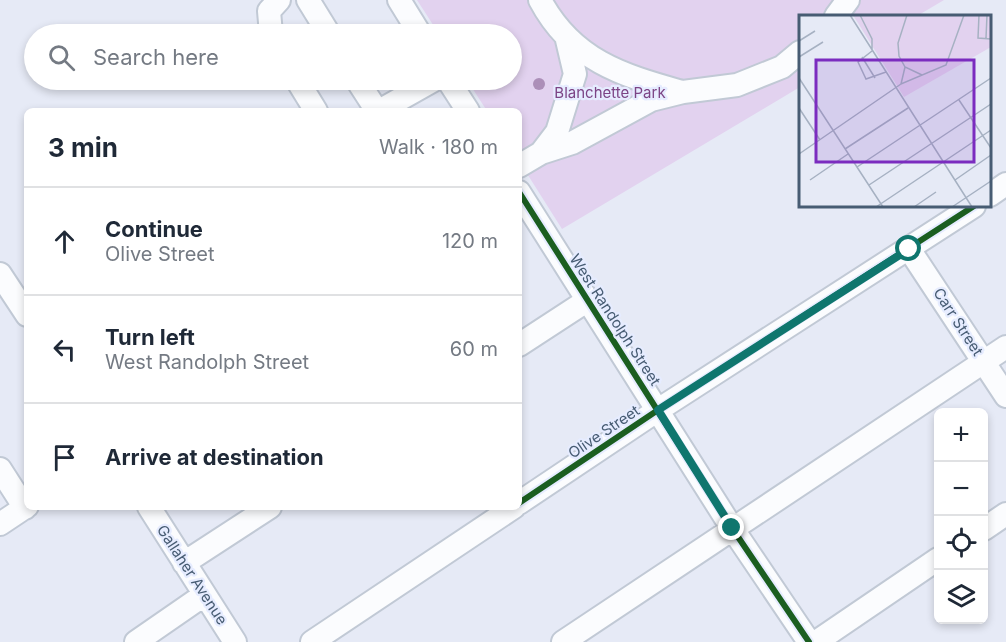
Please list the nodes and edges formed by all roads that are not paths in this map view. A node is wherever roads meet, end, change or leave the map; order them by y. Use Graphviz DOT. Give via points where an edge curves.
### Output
graph roads {
  1 [pos="279,0"];
  2 [pos="308,0"];
  3 [pos="399,0"];
  4 [pos="540,0"];
  5 [pos="848,0"];
  6 [pos="837,15"];
  7 [pos="270,24"];
  8 [pos="323,24"];
  9 [pos="414,24"];
  10 [pos="567,40"];
  11 [pos="799,54"];
  12 [pos="303,90"];
  13 [pos="364,90"];
  14 [pos="416,90"];
  15 [pos="454,90"];
  16 [pos="683,92"];
  17 [pos="314,108"];
  18 [pos="376,108"];
  19 [pos="383,108"];
  20 [pos="466,108"];
  21 [pos="541,153"];
  22 [pos="522,164"];
  23 [pos="1006,184"];
  24 [pos="991,194"];
  25 [pos="522,197"];
  26 [pos="972,207"];
  27 [pos="909,249"];
  28 [pos="0,274"];
  29 [pos="588,300"];
  30 [pos="24,310"];
  31 [pos="522,343"];
  32 [pos="1006,347"];
  33 [pos="984,362"];
  34 [pos="1006,396"];
  35 [pos="658,410"];
  36 [pos="0,469"];
  37 [pos="522,501"];
  38 [pos="24,504"];
  39 [pos="24,508"];
  40 [pos="151,510"];
  41 [pos="265,510"];
  42 [pos="510,510"];
  43 [pos="1006,513"];
  44 [pos="0,524"];
  45 [pos="988,526"];
  46 [pos="732,528"];
  47 [pos="934,562"];
  48 [pos="184,563"];
  49 [pos="204,595"];
  50 [pos="136,642"];
  51 [pos="235,642"];
  52 [pos="312,642"];
  53 [pos="563,642"];
  54 [pos="809,642"];
  55 [pos="816,642"];
  1 -- 7 [label="street" via="269,11"];
  2 -- 8 [label="street"];
  3 -- 9 [label="street"];
  4 -- 10 [label="street"];
  5 -- 6 [label="street"];
  10 -- 16 [label="street" via="597,61 639,80"];
  10 -- 21 [label="street" via="575,74 557,132"];
  11 -- 16 [label="street" via="782,67 737,86"];
  12 -- 17 [label="street"];
  13 -- 18 [label="street"];
  14 -- 19 [label="street"];
  15 -- 20 [label="street"];
  16 -- 21 [label="street" via="651,100 572,143"];
  21 -- 22 [label="street"];
  23 -- 24 [label="street"];
  25 -- 29 [label="street, West Randolph Street"];
  26 -- 27 [label="street, Olive Street"];
  27 -- 33 [label="street, Carr Street"];
  27 -- 35 [label="street, Olive Street"];
  28 -- 30 [label="street"];
  29 -- 31 [label="street"];
  29 -- 35 [label="street, West Randolph Street"];
  32 -- 33 [label="street"];
  33 -- 34 [label="street, Carr Street"];
  33 -- 46 [label="street"];
  35 -- 37 [label="street, Olive Street"];
  35 -- 46 [label="street, West Randolph Street"];
  36 -- 38 [label="street"];
  39 -- 44 [label="street"];
  40 -- 48 [label="street, Gallaher Avenue"];
  41 -- 48 [label="street"];
  42 -- 52 [label="street"];
  43 -- 45 [label="street"];
  46 -- 53 [label="street"];
  46 -- 54 [label="street, West Randolph Street"];
  47 -- 55 [label="street"];
  48 -- 49 [label="street, Gallaher Avenue"];
  49 -- 50 [label="street"];
  49 -- 51 [label="street, Gallaher Avenue"];
}
